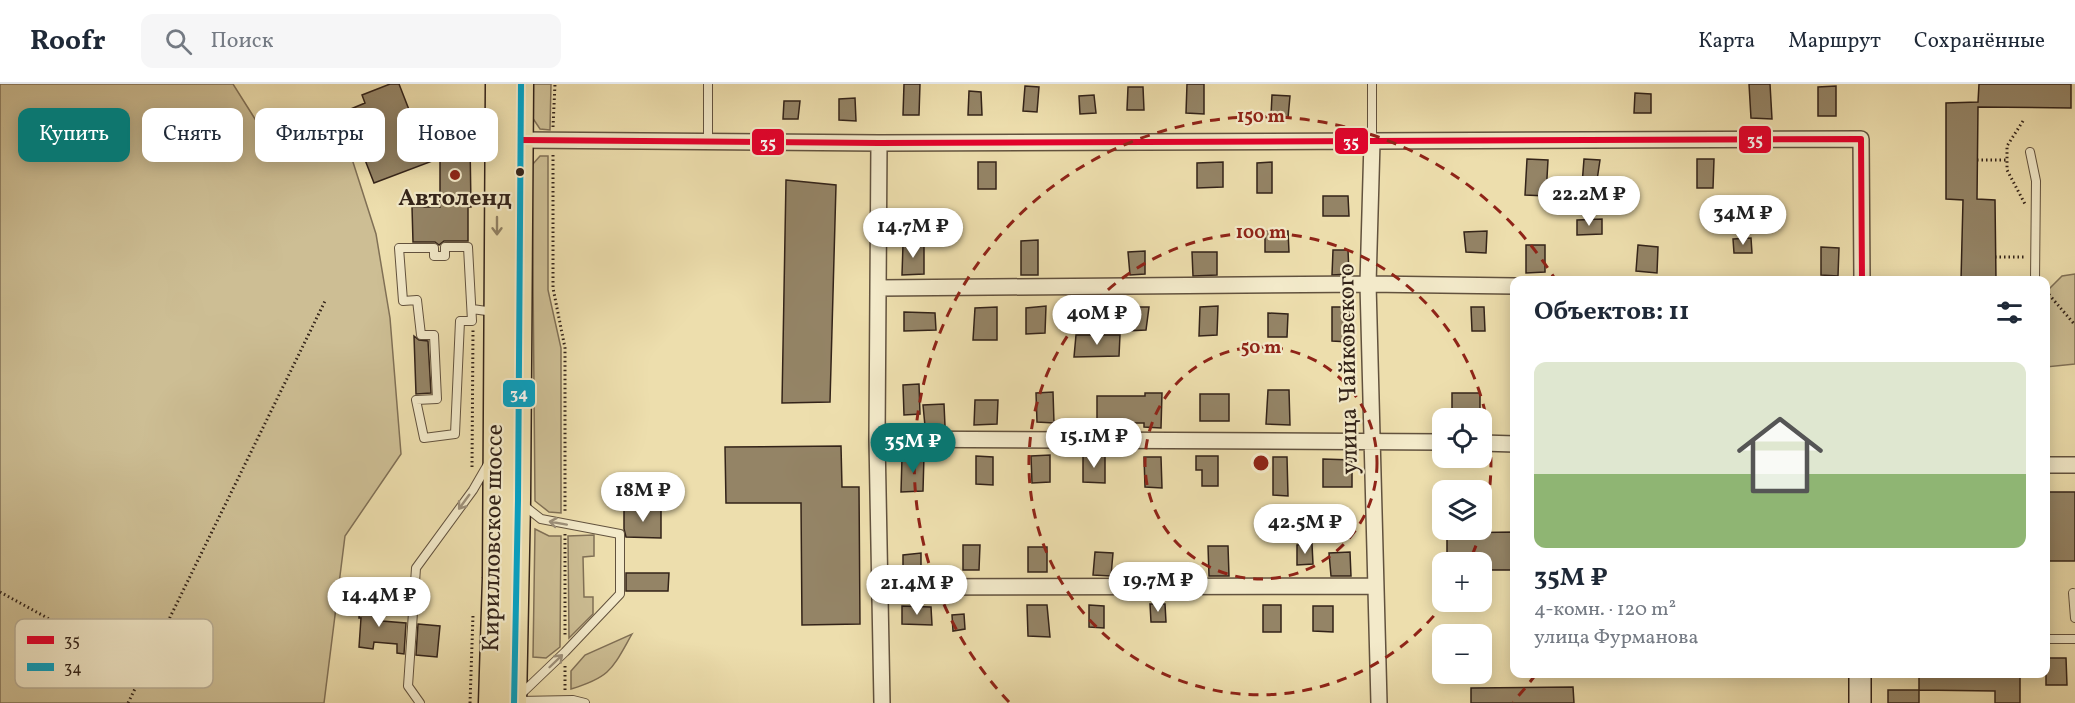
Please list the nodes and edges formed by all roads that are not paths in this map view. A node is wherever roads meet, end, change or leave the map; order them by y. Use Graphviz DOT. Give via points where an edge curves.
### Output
graph roads {
  1 [pos="498,84"];
  2 [pos="521,84"];
  3 [pos="708,84"];
  4 [pos="1372,84"];
  5 [pos="521,140"];
  6 [pos="708,141"];
  7 [pos="1372,142"];
  8 [pos="879,143"];
  9 [pos="2030,152"];
  10 [pos="1862,276"];
  11 [pos="2035,276"];
  12 [pos="1368,284"];
  13 [pos="1510,286"];
  14 [pos="879,288"];
  15 [pos="472,309"];
  16 [pos="496,312"];
  17 [pos="877,439"];
  18 [pos="1373,440"];
  19 [pos="1432,442"];
  20 [pos="1492,443"];
  21 [pos="1510,444"];
  22 [pos="495,452"];
  23 [pos="2050,465"];
  24 [pos="2075,465"];
  25 [pos="518,500"];
  26 [pos="1375,586"];
  27 [pos="881,587"];
  28 [pos="2073,593"];
  29 [pos="2075,618"];
  30 [pos="2050,639"];
  31 [pos="2075,639"];
  32 [pos="1860,678"];
  33 [pos="506,702"];
  34 [pos="420,703"];
  35 [pos="585,703"];
  36 [pos="882,703"];
  37 [pos="1379,703"];
  38 [pos="1860,703"];
  1 -- 16 [label="main road, Кирилловское шоссе, one-way"];
  2 -- 5 [label="main road, Кирилловское шоссе"];
  3 -- 6 [label="lane"];
  4 -- 7 [label="lane"];
  5 -- 6 [label="street"];
  5 -- 25 [label="main road, Кирилловское шоссе"];
  6 -- 8 [label="street"];
  7 -- 8 [label="street"];
  7 -- 10 [label="street" via="1861,139"];
  7 -- 12 [label="street, улица Чайковского"];
  8 -- 14 [label="street"];
  9 -- 11 [label="lane" via="2036,181"];
  12 -- 13 [label="street"];
  12 -- 14 [label="street"];
  12 -- 18 [label="street, улица Чайковского"];
  14 -- 17 [label="street"];
  15 -- 15 [label="lane" via="468,247 445,247 445,256 434,256 434,248 399,248 403,302 417,300 422,335 434,335 437,399 417,400 424,438 455,434 460,321 472,321"];
  15 -- 16 [label="lane"];
  16 -- 22 [label="main road, Кирилловское шоссе"];
  17 -- 18 [label="street"];
  17 -- 27 [label="street"];
  18 -- 19 [label="street"];
  18 -- 26 [label="street, улица Чайковского"];
  20 -- 21 [label="street"];
  22 -- 33 [label="main road, Кирилловское шоссе" via="495,578"];
  22 -- 34 [label="lane, one-way" via="473,490 416,568 408,686"];
  23 -- 24 [label="street"];
  25 -- 33 [label="main road, Кирилловское шоссе"];
  33 -- 25 [label="lane, one-way" via="565,652 620,594 621,534 541,519"];
  26 -- 27 [label="street"];
  26 -- 37 [label="street, улица Чайковского"];
  27 -- 36 [label="street"];
  28 -- 29 [label="lane"];
  30 -- 31 [label="lane"];
  32 -- 38 [label="street"];
  33 -- 35 [label="lane"];
}
